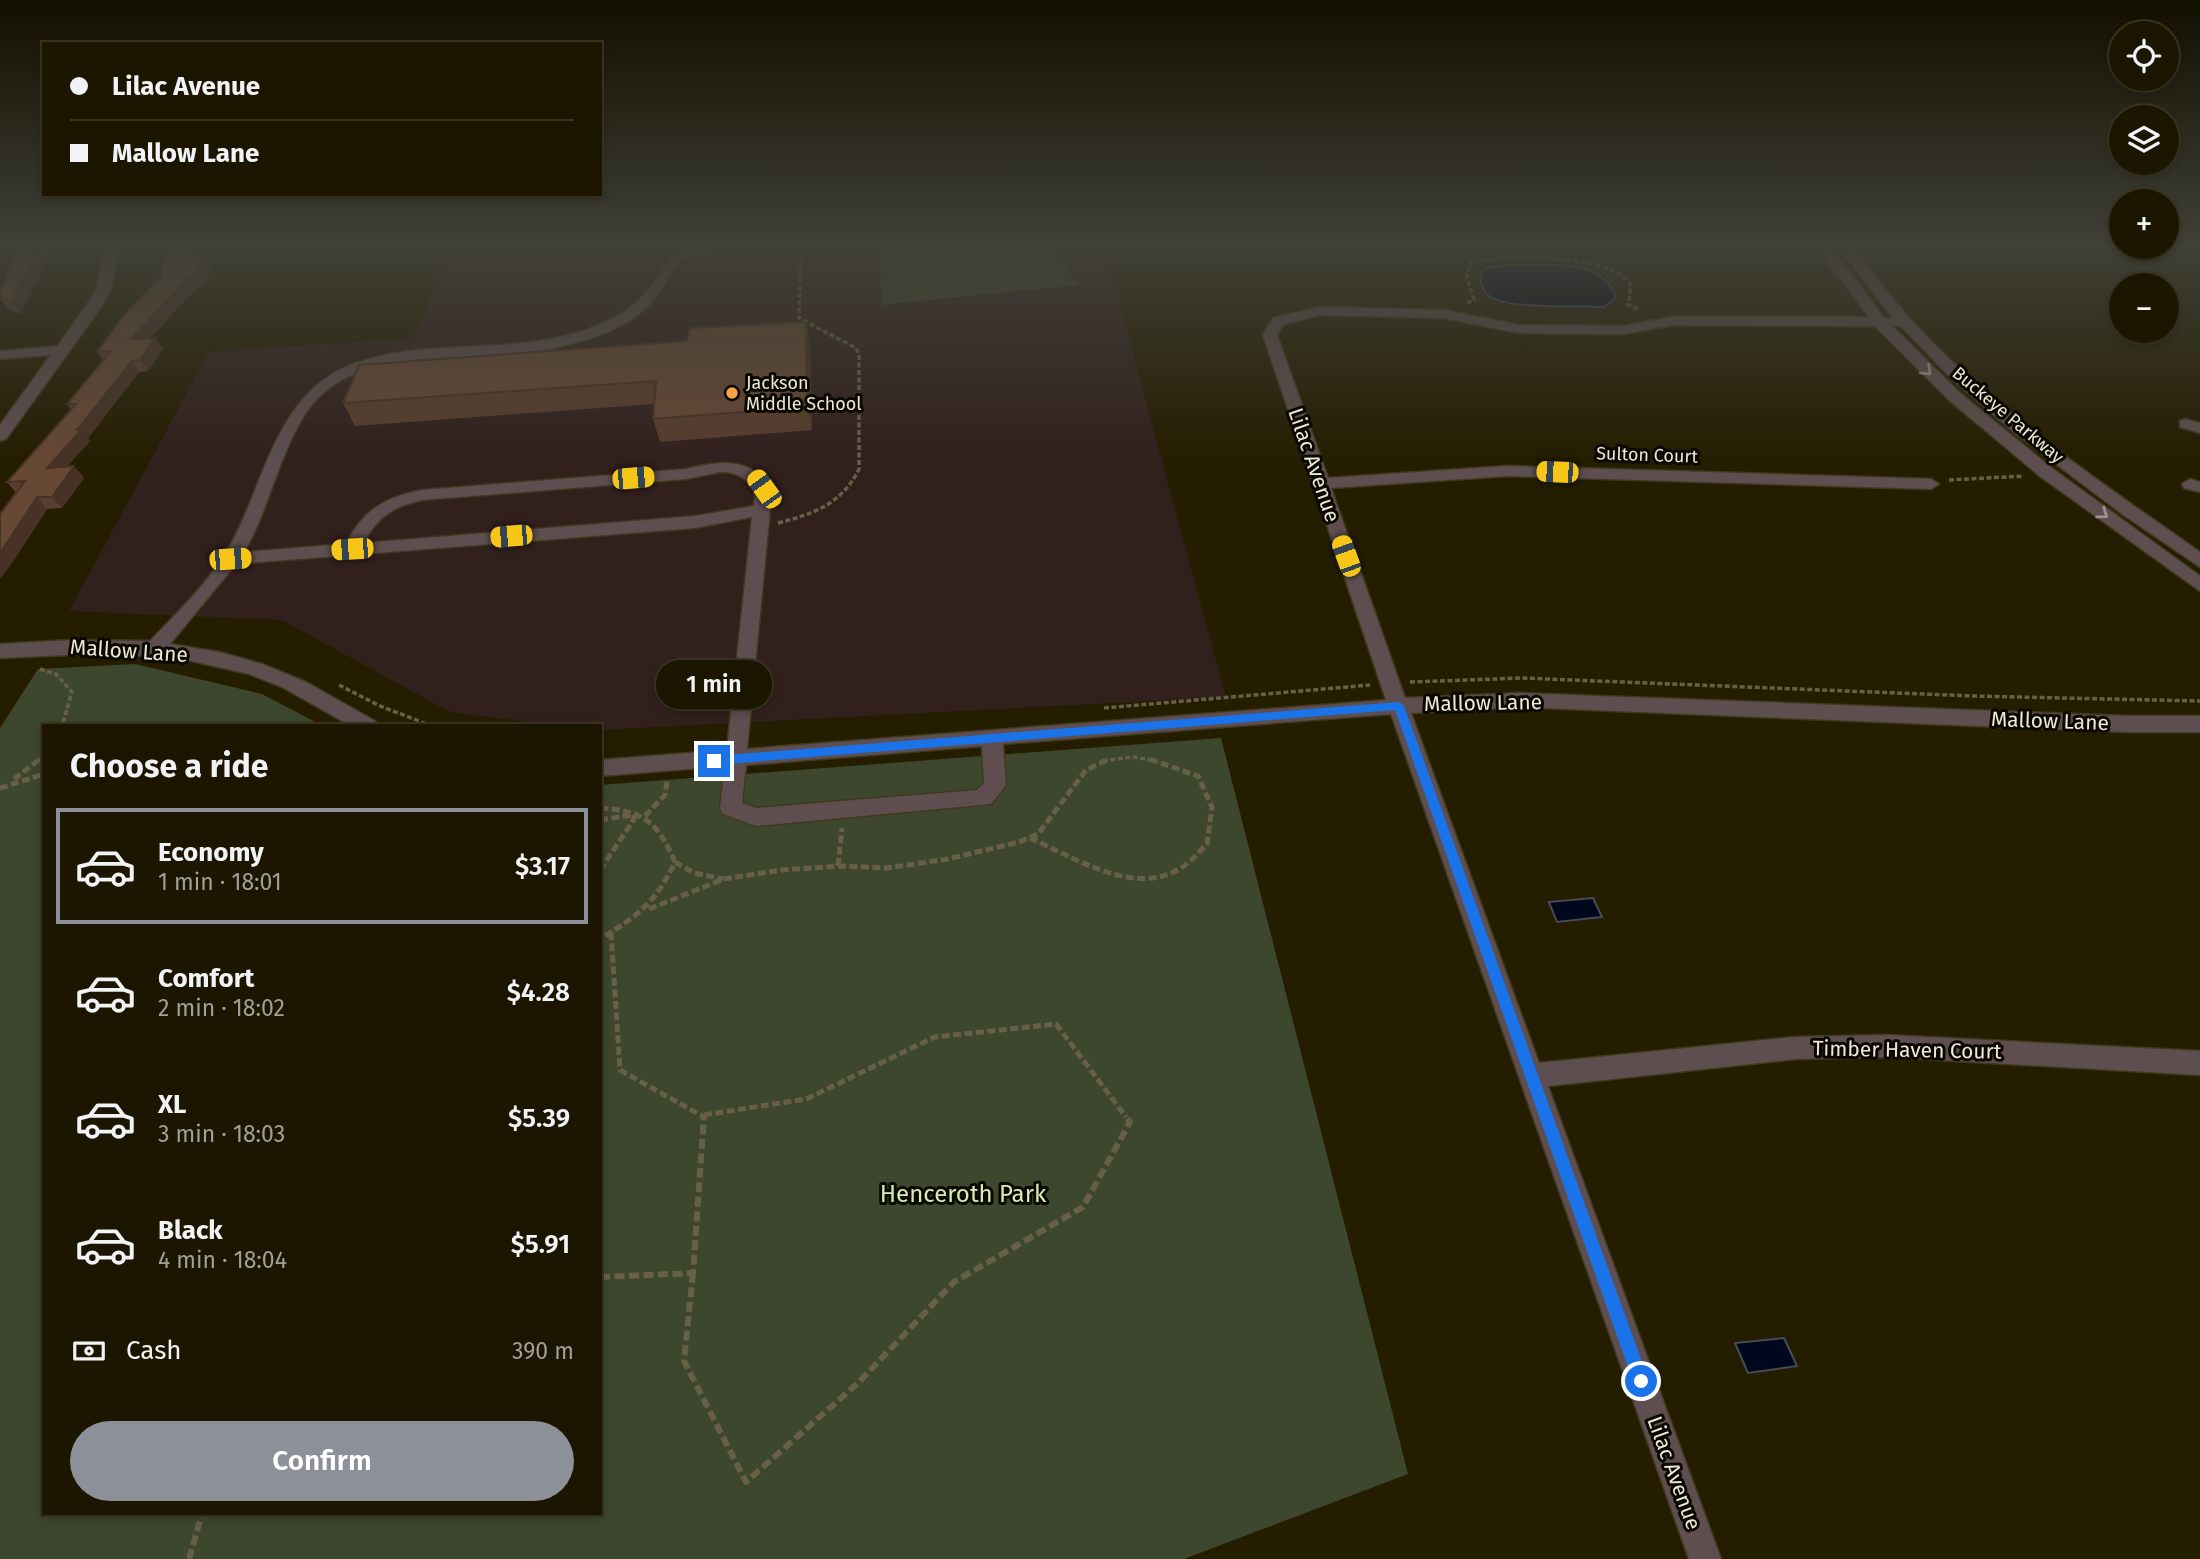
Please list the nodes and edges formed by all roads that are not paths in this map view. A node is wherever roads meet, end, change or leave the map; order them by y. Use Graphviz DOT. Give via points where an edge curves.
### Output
graph roads {
  1 [pos="86,316"];
  2 [pos="625,316"];
  3 [pos="1291,316"];
  4 [pos="1444,316"];
  5 [pos="1875,316"];
  6 [pos="1899,316"];
  7 [pos="1904,322"];
  8 [pos="1881,324"];
  9 [pos="62,350"];
  10 [pos="0,355"];
  11 [pos="0,436"];
  12 [pos="1320,484"];
  13 [pos="1931,484"];
  14 [pos="761,517"];
  15 [pos="352,549"];
  16 [pos="230,559"];
  17 [pos="2200,561"];
  18 [pos="2200,585"];
  19 [pos="156,648"];
  20 [pos="0,651"];
  21 [pos="1399,706"];
  22 [pos="364,724"];
  23 [pos="2200,724"];
  24 [pos="992,738"];
  25 [pos="736,759"];
  26 [pos="602,768"];
  27 [pos="2200,1063"];
  28 [pos="1531,1076"];
  29 [pos="1705,1559"];
  1 -- 9 [label="street"];
  2 -- 16 [label="street" via="606,329 546,346 386,361 334,377 313,394 291,431"];
  3 -- 12 [label="street, Lilac Avenue" via="1278,321 1270,335"];
  4 -- 8 [label="street, Lilac Avenue" via="1519,329 1623,330 1672,321"];
  5 -- 8 [label="street, Buckeye Parkway"];
  6 -- 7 [label="street, Buckeye Parkway"];
  7 -- 8 [label="street, Lilac Avenue"];
  7 -- 17 [label="street, Buckeye Parkway" via="2013,424"];
  8 -- 18 [label="street, Buckeye Parkway, one-way" via="1993,430"];
  9 -- 10 [label="street"];
  9 -- 11 [label="street"];
  12 -- 13 [label="street, Sulton Court" via="1507,471"];
  12 -- 21 [label="street, Lilac Avenue"];
  14 -- 15 [label="street"];
  14 -- 15 [label="street" via="764,489 752,472 727,466 686,474 397,499 374,512"];
  14 -- 25 [label="street"];
  15 -- 16 [label="street"];
  16 -- 19 [label="street"];
  19 -- 20 [label="street, Mallow Lane" via="58,646"];
  19 -- 22 [label="street, Mallow Lane" via="237,664 288,682"];
  21 -- 23 [label="street, Mallow Lane" via="1520,700"];
  21 -- 24 [label="street, Mallow Lane"];
  21 -- 28 [label="street, Lilac Avenue"];
  24 -- 25 [label="street, Mallow Lane"];
  24 -- 25 [label="street" via="995,785 984,798 843,810 756,817 731,808"];
  25 -- 26 [label="street, Mallow Lane"];
  27 -- 28 [label="street, Timber Haven Court" via="1887,1046 1796,1048"];
  28 -- 29 [label="street, Lilac Avenue"];
}
